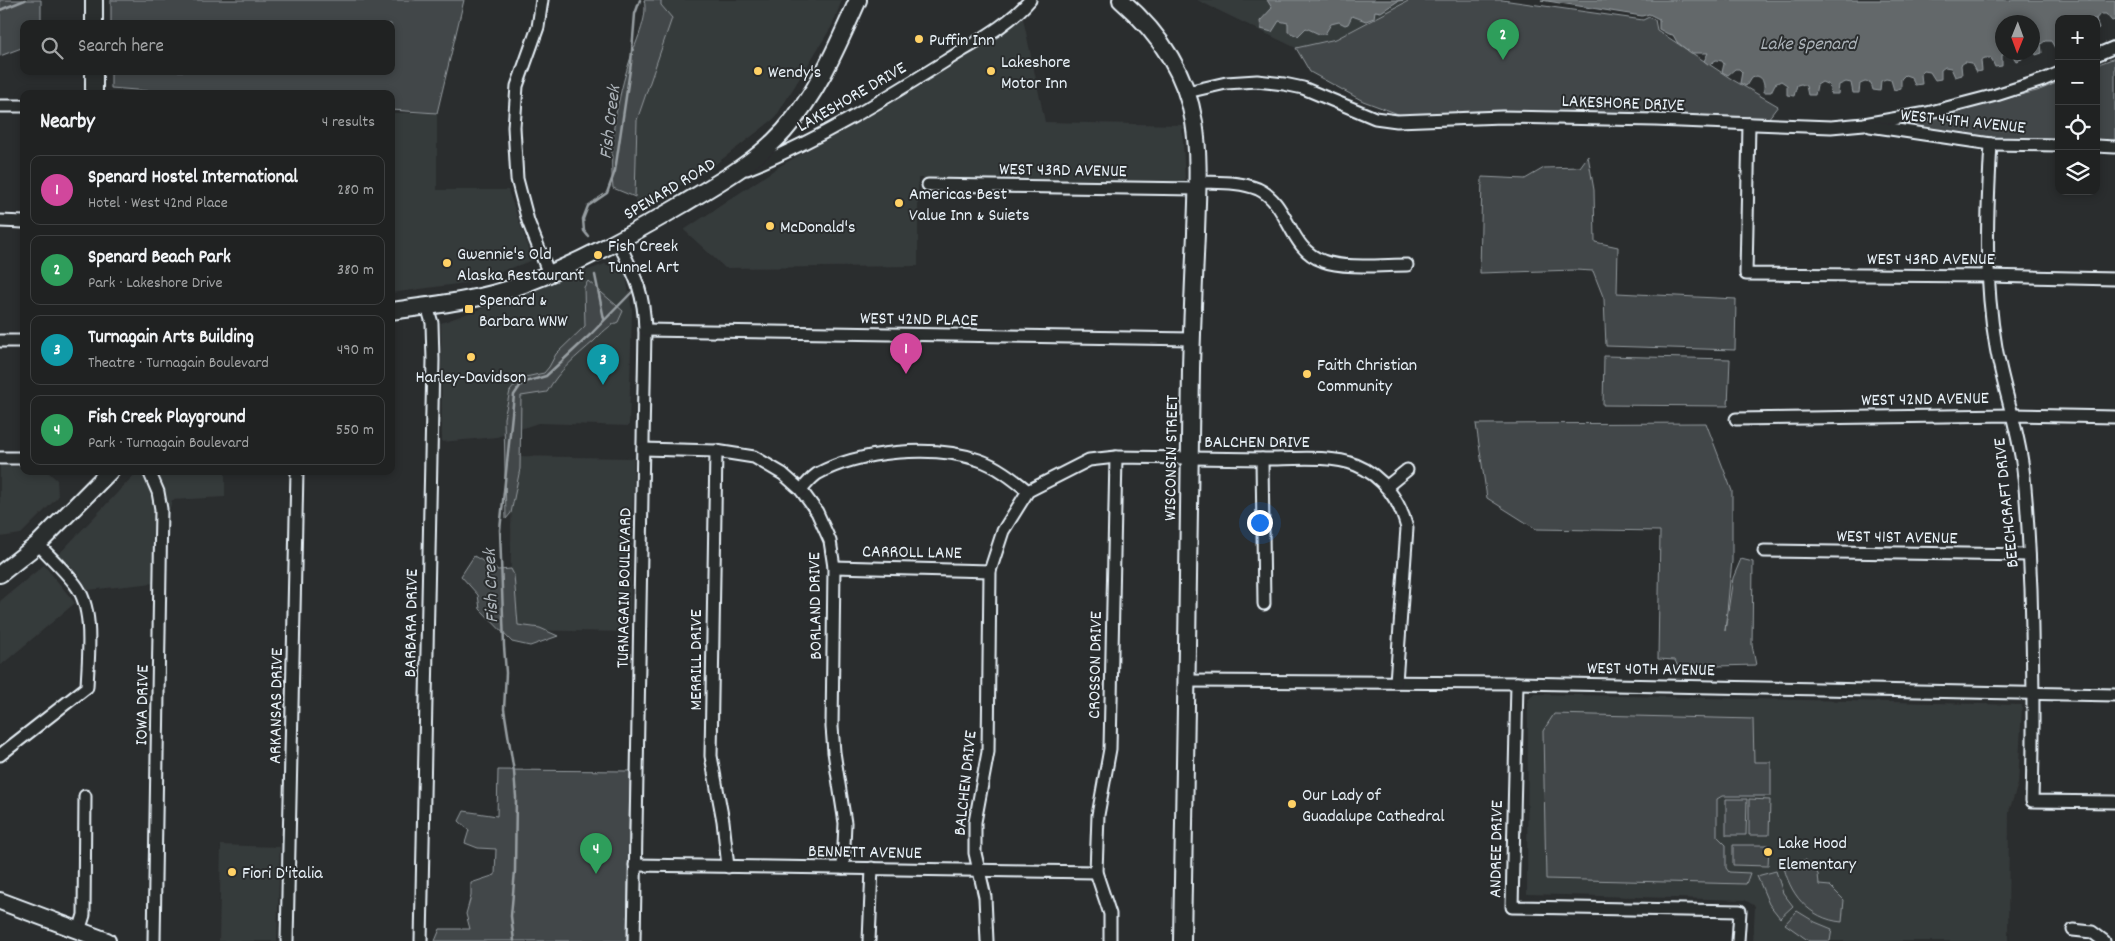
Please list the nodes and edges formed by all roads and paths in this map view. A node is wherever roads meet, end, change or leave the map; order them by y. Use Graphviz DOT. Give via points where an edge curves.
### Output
graph roads {
  1 [pos="94,0"];
  2 [pos="542,0"];
  3 [pos="858,0"];
  4 [pos="1030,0"];
  5 [pos="1121,0"];
  6 [pos="94,20"];
  7 [pos="2115,46"];
  8 [pos="2100,53"];
  9 [pos="94,75"];
  10 [pos="2055,75"];
  11 [pos="94,90"];
  12 [pos="1187,92"];
  13 [pos="0,106"];
  14 [pos="20,106"];
  15 [pos="1749,124"];
  16 [pos="1864,124"];
  17 [pos="774,140"];
  18 [pos="1990,144"];
  19 [pos="2055,145"];
  20 [pos="2100,146"];
  21 [pos="2115,147"];
  22 [pos="786,153"];
  23 [pos="731,175"];
  24 [pos="928,185"];
  25 [pos="1197,185"];
  26 [pos="0,222"];
  27 [pos="20,222"];
  28 [pos="618,242"];
  29 [pos="1407,266"];
  30 [pos="549,274"];
  31 [pos="1987,276"];
  32 [pos="2115,279"];
  33 [pos="428,306"];
  34 [pos="395,310"];
  35 [pos="645,330"];
  36 [pos="1192,339"];
  37 [pos="0,341"];
  38 [pos="20,342"];
  39 [pos="2012,415"];
  40 [pos="2115,417"];
  41 [pos="1736,418"];
  42 [pos="643,449"];
  43 [pos="716,451"];
  44 [pos="1116,457"];
  45 [pos="0,458"];
  46 [pos="20,458"];
  47 [pos="1190,458"];
  48 [pos="1262,458"];
  49 [pos="1406,470"];
  50 [pos="106,475"];
  51 [pos="151,475"];
  52 [pos="297,475"];
  53 [pos="1386,487"];
  54 [pos="801,490"];
  55 [pos="1028,491"];
  56 [pos="38,544"];
  57 [pos="1764,551"];
  58 [pos="2029,555"];
  59 [pos="834,566"];
  60 [pos="990,570"];
  61 [pos="0,574"];
  62 [pos="1264,604"];
  63 [pos="1186,681"];
  64 [pos="1396,682"];
  65 [pos="1516,683"];
  66 [pos="2034,694"];
  67 [pos="2115,695"];
  68 [pos="0,755"];
  69 [pos="85,796"];
  70 [pos="2115,802"];
  71 [pos="635,865"];
  72 [pos="728,867"];
  73 [pos="843,868"];
  74 [pos="872,868"];
  75 [pos="977,870"];
  76 [pos="1096,872"];
  77 [pos="0,902"];
  78 [pos="2074,930"];
  79 [pos="79,931"];
  80 [pos="107,941"];
  81 [pos="154,941"];
  82 [pos="287,941"];
  83 [pos="420,941"];
  84 [pos="634,941"];
  85 [pos="869,941"];
  86 [pos="987,941"];
  87 [pos="1110,941"];
  88 [pos="1182,941"];
  89 [pos="1738,941"];
  90 [pos="2104,941"];
  1 -- 6 [label="street"];
  2 -- 30 [label="street" via="538,27 517,86 514,127 517,179 528,221"];
  3 -- 17 [label="street, SPENARD ROAD" via="820,81 803,108"];
  4 -- 22 [label="street, LAKESHORE DRIVE" via="973,44"];
  5 -- 12 [label="street, WISCONSIN STREET" via="1138,14 1162,43"];
  7 -- 8 [label="street"];
  9 -- 11 [label="street"];
  10 -- 16 [label="street, LAKESHORE DRIVE" via="1996,95 1927,113"];
  12 -- 15 [label="street, LAKESHORE DRIVE" via="1226,83 1257,81 1284,84 1303,88 1375,118 1397,121 1502,117"];
  12 -- 25 [label="street, WISCONSIN STREET" via="1198,158"];
  13 -- 14 [label="street"];
  15 -- 16 [label="street, LAKESHORE DRIVE" via="1831,127"];
  15 -- 31 [label="street, WEST 43RD AVENUE" via="1746,274"];
  16 -- 18 [label="street, WEST 44TH AVENUE"];
  17 -- 22 [label="street" via="774,153"];
  17 -- 23 [label="street, SPENARD ROAD"];
  18 -- 19 [label="street, WEST 44TH AVENUE"];
  18 -- 31 [label="street, BEECHCRAFT DRIVE"];
  20 -- 21 [label="street"];
  22 -- 23 [label="street, LAKESHORE DRIVE"];
  23 -- 28 [label="street, SPENARD ROAD"];
  24 -- 25 [label="street, WEST 43RD AVENUE"];
  25 -- 29 [label="street, WEST 43RD AVENUE" via="1244,184 1260,190 1273,199 1284,214 1295,239 1322,261"];
  25 -- 36 [label="street, WISCONSIN STREET"];
  26 -- 27 [label="street"];
  28 -- 30 [label="street, SPENARD ROAD"];
  28 -- 35 [label="street, TURNAGAIN BOULEVARD" via="638,282 644,305"];
  30 -- 33 [label="street, SPENARD ROAD" via="480,297"];
  31 -- 32 [label="street, WEST 43RD AVENUE"];
  31 -- 39 [label="street, BEECHCRAFT DRIVE" via="1996,345"];
  33 -- 34 [label="street, SPENARD ROAD"];
  33 -- 83 [label="street, BARBARA DRIVE" via="433,360"];
  35 -- 36 [label="street, WEST 42ND PLACE"];
  35 -- 42 [label="street, TURNAGAIN BOULEVARD"];
  36 -- 47 [label="street, WISCONSIN STREET"];
  37 -- 38 [label="street"];
  39 -- 40 [label="street, WEST 42ND AVENUE"];
  39 -- 41 [label="street, WEST 42ND AVENUE"];
  39 -- 58 [label="street, BEECHCRAFT DRIVE" via="2023,468"];
  42 -- 43 [label="street, BORLAND DRIVE"];
  42 -- 71 [label="street, TURNAGAIN BOULEVARD"];
  43 -- 54 [label="street, BORLAND DRIVE" via="754,457 783,474"];
  43 -- 72 [label="street, MERRILL DRIVE" via="711,756"];
  44 -- 47 [label="street, BALCHEN DRIVE"];
  44 -- 55 [label="street, BALCHEN DRIVE" via="1089,460"];
  44 -- 76 [label="street, CROSSON DRIVE" via="1110,749 1098,815"];
  45 -- 46 [label="street"];
  47 -- 48 [label="street, BALCHEN DRIVE"];
  47 -- 63 [label="street, WISCONSIN STREET"];
  48 -- 53 [label="street, BALCHEN DRIVE" via="1333,460 1356,464"];
  48 -- 62 [label="street"];
  49 -- 53 [label="street"];
  50 -- 56 [label="street"];
  51 -- 81 [label="street, IOWA DRIVE" via="158,492 160,509"];
  52 -- 82 [label="street, ARKANSAS DRIVE"];
  53 -- 64 [label="street, BALCHEN DRIVE" via="1402,510 1408,528"];
  54 -- 55 [label="street" via="815,476 840,463 907,452 946,453 980,460 1008,475"];
  54 -- 59 [label="street, BORLAND DRIVE" via="817,512 830,541"];
  55 -- 60 [label="street, BALCHEN DRIVE" via="1003,530"];
  56 -- 61 [label="street"];
  56 -- 68 [label="street" via="83,597 87,614 87,687"];
  57 -- 58 [label="street, WEST 41ST AVENUE"];
  58 -- 66 [label="street, BEECHCRAFT DRIVE"];
  59 -- 60 [label="street, CARROLL LANE"];
  59 -- 73 [label="street, BORLAND DRIVE" via="832,727 845,823"];
  60 -- 75 [label="street, BALCHEN DRIVE" via="988,752 975,822"];
  63 -- 64 [label="street, WEST 40TH AVENUE"];
  63 -- 88 [label="street, WISCONSIN STREET"];
  64 -- 65 [label="street, WEST 40TH AVENUE"];
  65 -- 66 [label="street, WEST 40TH AVENUE"];
  65 -- 89 [label="street, ANDREE DRIVE" via="1512,907 1740,911"];
  66 -- 67 [label="street, WEST 40TH AVENUE"];
  66 -- 70 [label="street, BEECHCRAFT DRIVE" via="2032,801"];
  69 -- 79 [label="street" via="84,915"];
  71 -- 72 [label="street, BENNETT AVENUE"];
  71 -- 84 [label="street, TURNAGAIN BOULEVARD"];
  72 -- 73 [label="street, BENNETT AVENUE"];
  73 -- 74 [label="street, BENNETT AVENUE"];
  74 -- 75 [label="street, BENNETT AVENUE"];
  74 -- 85 [label="street"];
  75 -- 76 [label="street, BENNETT AVENUE"];
  75 -- 86 [label="street, BALCHEN DRIVE" via="985,897"];
  76 -- 87 [label="street" via="1110,914"];
  77 -- 79 [label="street"];
  78 -- 90 [label="street" via="2092,932"];
  79 -- 80 [label="street"];
}
